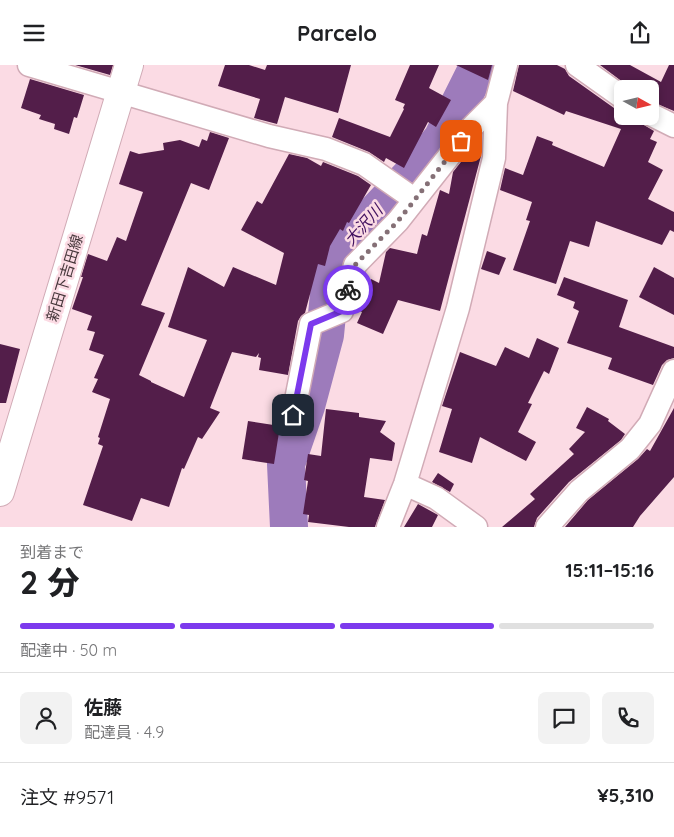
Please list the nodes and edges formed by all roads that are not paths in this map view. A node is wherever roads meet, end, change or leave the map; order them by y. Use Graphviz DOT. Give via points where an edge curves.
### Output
graph roads {
  1 [pos="29,65"];
  2 [pos="129,65"];
  3 [pos="506,65"];
  4 [pos="577,65"];
  5 [pos="614,91"];
  6 [pos="121,93"];
  7 [pos="496,103"];
  8 [pos="659,120"];
  9 [pos="674,127"];
  10 [pos="414,199"];
  11 [pos="674,371"];
  12 [pos="293,415"];
  13 [pos="404,485"];
  14 [pos="0,492"];
  15 [pos="388,527"];
  16 [pos="476,527"];
  17 [pos="547,527"];
  1 -- 6 [label="street"];
  2 -- 6 [label="main road, 新田下吉田線"];
  3 -- 7 [label="street"];
  4 -- 5 [label="street"];
  6 -- 10 [label="street" via="269,137 334,152 364,163"];
  6 -- 14 [label="main road, 新田下吉田線"];
  7 -- 10 [label="street" via="472,127"];
  7 -- 13 [label="street" via="494,157 458,308"];
  8 -- 9 [label="street"];
  10 -- 12 [label="street" via="398,221 355,265 342,311 311,324"];
  11 -- 17 [label="street" via="650,424 630,449 579,491"];
  13 -- 15 [label="street"];
  13 -- 16 [label="street" via="436,498"];
}
